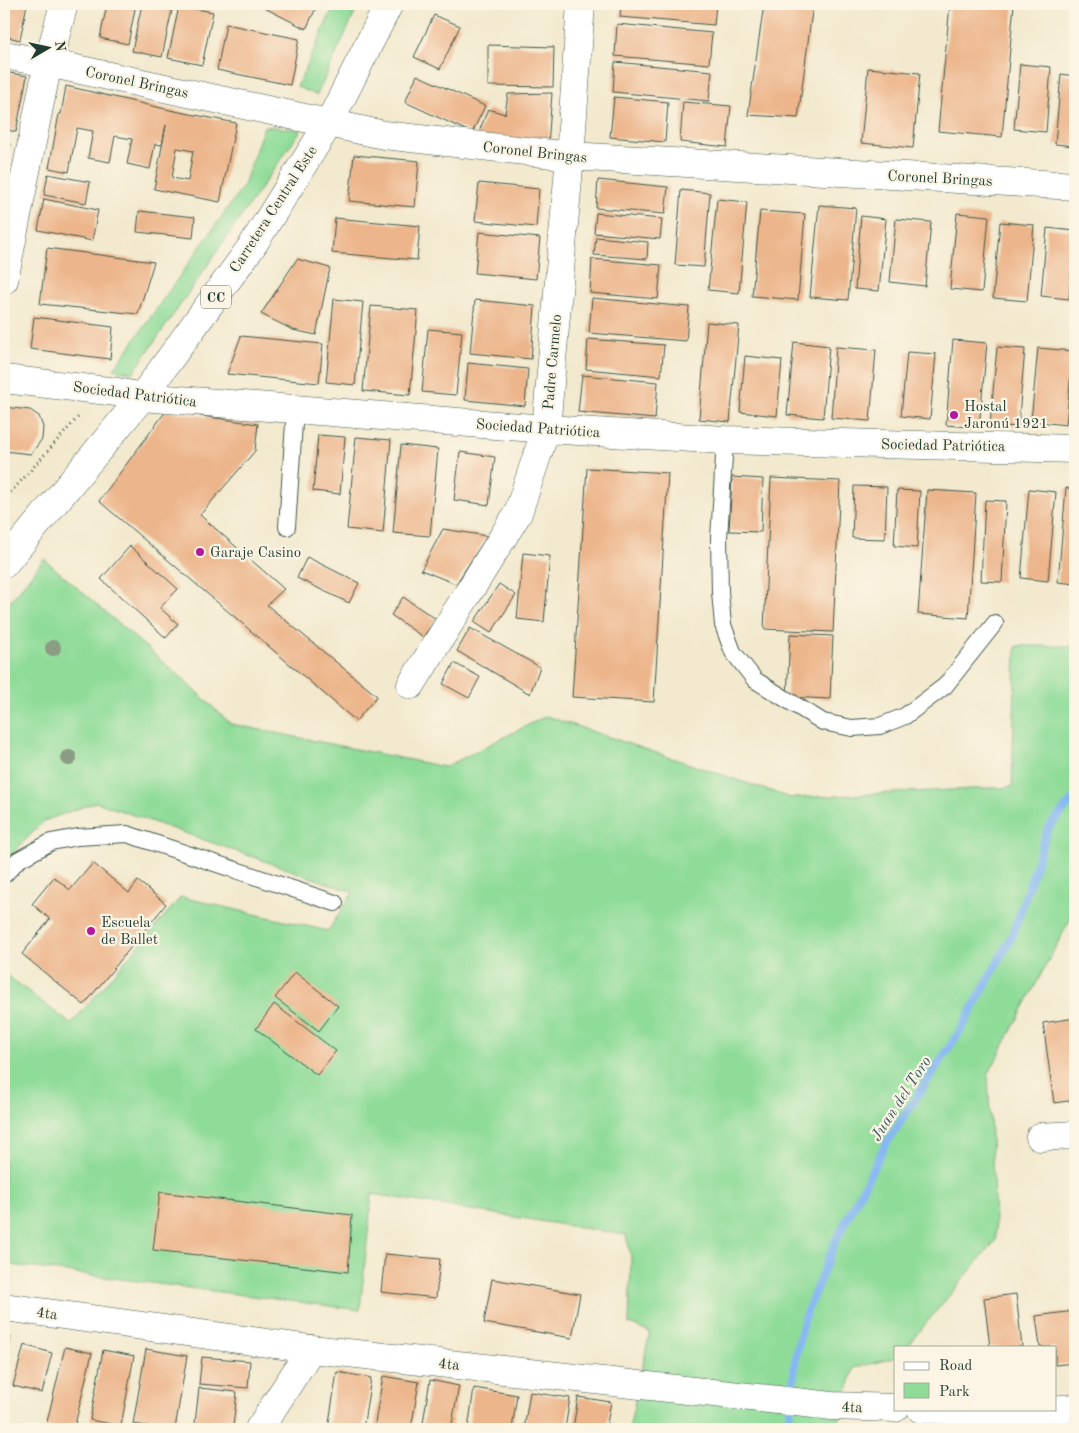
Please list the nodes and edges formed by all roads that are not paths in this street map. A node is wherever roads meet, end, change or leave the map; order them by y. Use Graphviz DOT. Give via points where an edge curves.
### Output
graph roads {
  1 [pos="64,4"];
  2 [pos="389,4"];
  3 [pos="581,4"];
  4 [pos="4,55"];
  5 [pos="48,63"];
  6 [pos="329,123"];
  7 [pos="570,156"];
  8 [pos="1075,186"];
  9 [pos="4,280"];
  10 [pos="4,379"];
  11 [pos="142,397"];
  12 [pos="295,410"];
  13 [pos="546,429"];
  14 [pos="725,440"];
  15 [pos="1075,449"];
  16 [pos="287,527"];
  17 [pos="4,564"];
  18 [pos="994,623"];
  19 [pos="411,685"];
  20 [pos="4,875"];
  21 [pos="335,903"];
  22 [pos="1075,1135"];
  23 [pos="1040,1137"];
  24 [pos="4,1307"];
  25 [pos="311,1349"];
  26 [pos="894,1408"];
  27 [pos="1075,1408"];
  28 [pos="929,1410"];
  29 [pos="1016,1421"];
  30 [pos="259,1429"];
  1 -- 5 [label="street"];
  2 -- 6 [label="street, Carretera Central Este / CC"];
  3 -- 7 [label="street, Padre Carmelo"];
  4 -- 5 [label="street, Coronel Bringas"];
  5 -- 6 [label="street, Coronel Bringas"];
  5 -- 9 [label="street"];
  6 -- 7 [label="street, Coronel Bringas" via="384,135"];
  6 -- 11 [label="street, Carretera Central Este / CC" via="252,246"];
  7 -- 8 [label="street, Coronel Bringas"];
  7 -- 13 [label="street, Padre Carmelo"];
  10 -- 11 [label="street, Sociedad Patriótica"];
  11 -- 12 [label="street, Sociedad Patriótica"];
  11 -- 17 [label="street, Carretera Central Este / CC"];
  12 -- 13 [label="street, Sociedad Patriótica"];
  12 -- 16 [label="lane"];
  13 -- 14 [label="street, Sociedad Patriótica"];
  13 -- 19 [label="street, Padre Carmelo" via="518,513"];
  14 -- 15 [label="street, Sociedad Patriótica"];
  14 -- 18 [label="lane" via="719,538 723,625 733,652 756,680 823,722 852,728 880,726 905,716 945,686"];
  20 -- 21 [label="lane" via="18,860 51,842 127,834"];
  22 -- 23 [label="street"];
  24 -- 25 [label="street, 4ta"];
  25 -- 26 [label="street, 4ta" via="832,1406"];
  25 -- 30 [label="street"];
  27 -- 29 [label="street"];
  28 -- 29 [label="street"];
}
